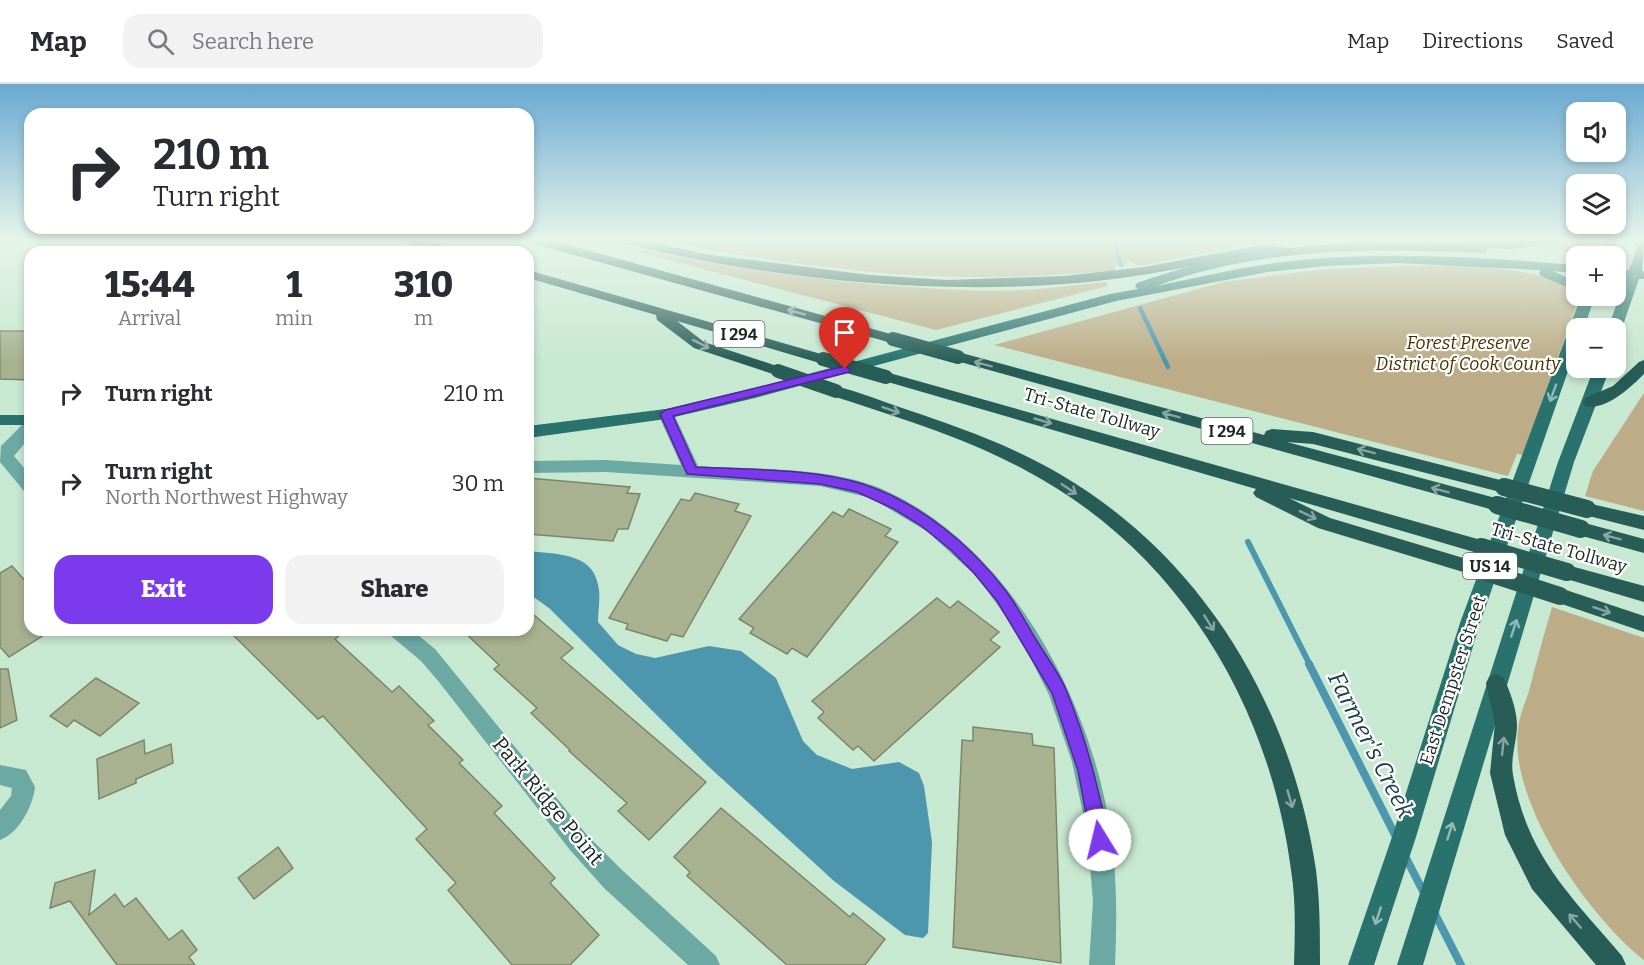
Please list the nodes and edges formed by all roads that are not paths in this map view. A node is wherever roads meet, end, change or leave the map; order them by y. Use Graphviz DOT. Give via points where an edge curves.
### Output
graph roads {
  1 [pos="549,280"];
  2 [pos="680,280"];
  3 [pos="887,280"];
  4 [pos="1061,280"];
  5 [pos="1155,280"];
  6 [pos="1208,280"];
  7 [pos="1635,280"];
  8 [pos="1115,297"];
  9 [pos="1580,306"];
  10 [pos="654,310"];
  11 [pos="1619,318"];
  12 [pos="1644,365"];
  13 [pos="1599,378"];
  14 [pos="1591,402"];
  15 [pos="666,414"];
  16 [pos="0,420"];
  17 [pos="24,420"];
  18 [pos="534,431"];
  19 [pos="24,433"];
  20 [pos="1234,433"];
  21 [pos="534,467"];
  22 [pos="692,471"];
  23 [pos="1218,471"];
  24 [pos="24,480"];
  25 [pos="1644,523"];
  26 [pos="1644,546"];
  27 [pos="1644,594"];
  28 [pos="1644,624"];
  29 [pos="405,636"];
  30 [pos="1496,684"];
  31 [pos="0,775"];
  32 [pos="0,829"];
  33 [pos="706,965"];
  34 [pos="1102,965"];
  35 [pos="1307,965"];
  36 [pos="1361,965"];
  37 [pos="1410,965"];
  38 [pos="1613,965"];
  1 -- 10 [label="highway, Tri-State Tollway / I 294"];
  20 -- 2 [label="highway, Tri-State Tollway / I 294, one-way, bridge"];
  3 -- 4 [label="highway" via="947,284"];
  5 -- 8 [label="main road"];
  6 -- 8 [label="main road"];
  7 -- 11 [label="main road"];
  8 -- 15 [label="main road"];
  9 -- 36 [label="main road, East Dempster Street / US 14, one-way" via="1470,623"];
  10 -- 23 [label="highway, Tri-State Tollway / I 294, one-way, bridge"];
  10 -- 35 [label="highway, one-way, bridge" via="699,345 964,435 1012,456 1099,510 1162,566 1202,611 1242,676 1274,746 1306,880"];
  12 -- 14 [label="highway" via="1618,390"];
  13 -- 14 [label="main road, US 14"];
  30 -- 14 [label="main road, US 14, one-way" via="1566,462"];
  15 -- 18 [label="main road"];
  15 -- 22 [label="street"];
  16 -- 17 [label="main road"];
  19 -- 24 [label="street" via="5,457"];
  25 -- 20 [label="highway, one-way, bridge" via="1313,438"];
  26 -- 20 [label="highway, Tri-State Tollway / I 294, one-way, bridge"];
  21 -- 22 [label="street"];
  22 -- 34 [label="street" via="820,480 860,488 925,521 978,568 1002,597 1059,691 1087,771 1104,876"];
  23 -- 27 [label="highway, Tri-State Tollway / I 294, bridge"];
  23 -- 28 [label="highway, one-way, bridge" via="1324,523"];
  29 -- 33 [label="street, Park Ridge Point" via="446,676 578,842"];
  37 -- 30 [label="main road, US 14, one-way"];
  38 -- 30 [label="highway, one-way" via="1541,880 1517,835 1501,773 1506,723"];
  31 -- 32 [label="street" via="18,777 24,787 22,800"];
}
